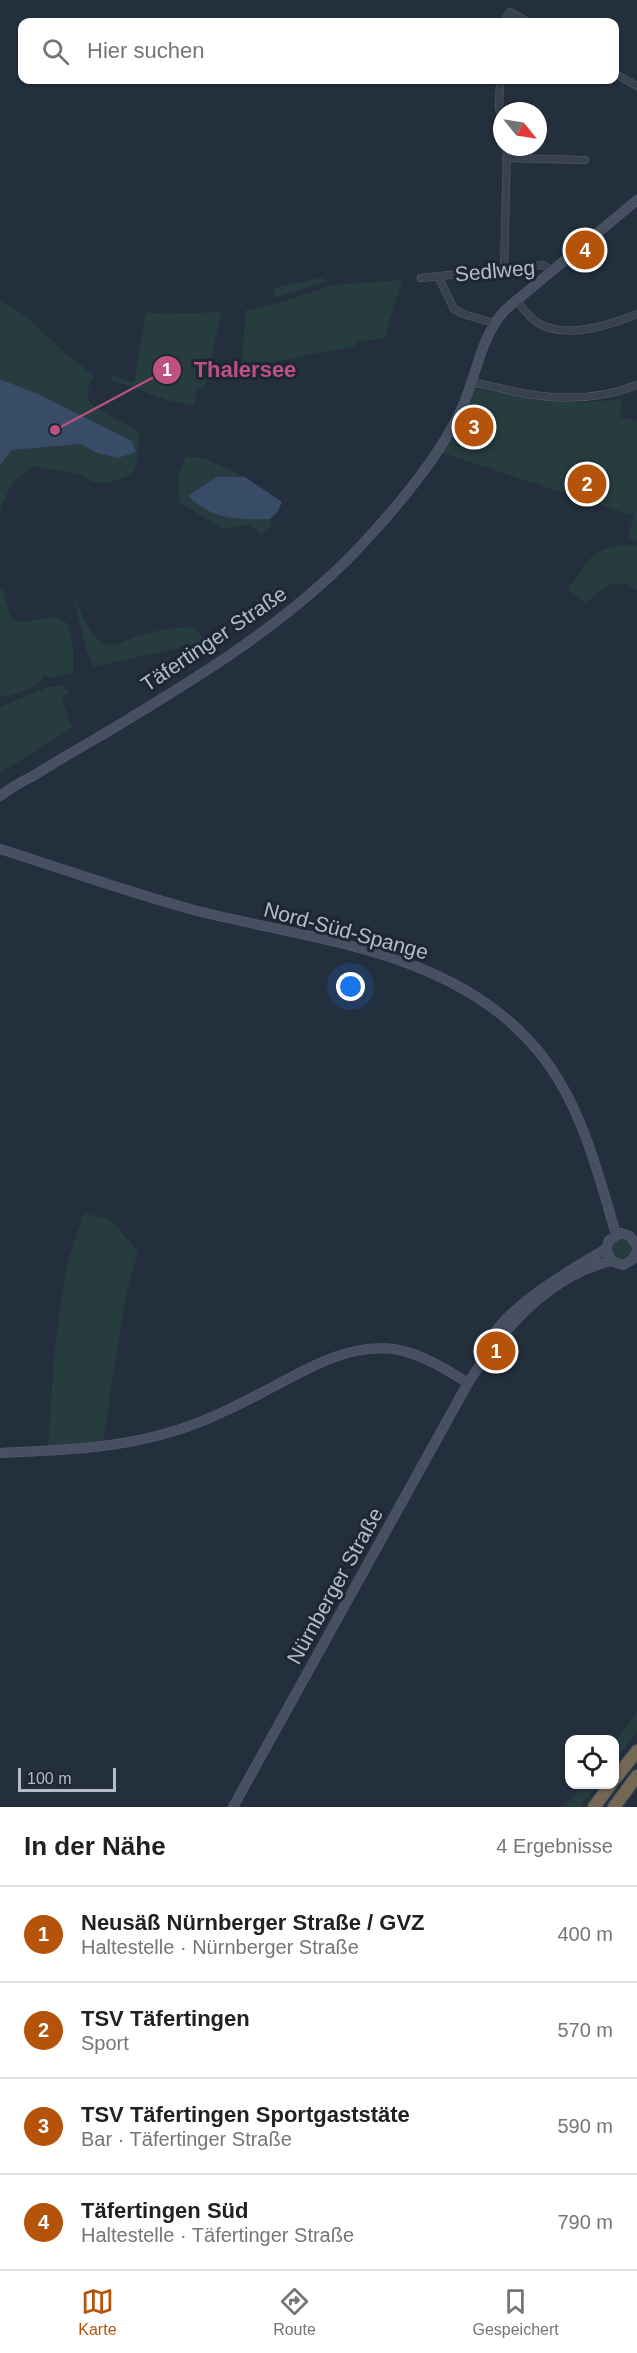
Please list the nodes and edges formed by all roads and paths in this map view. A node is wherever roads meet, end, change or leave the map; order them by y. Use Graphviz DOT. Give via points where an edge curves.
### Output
graph roads {
  1 [pos="506,18"];
  2 [pos="521,18"];
  3 [pos="619,75"];
  4 [pos="500,84"];
  5 [pos="637,86"];
  6 [pos="499,102"];
  7 [pos="507,158"];
  8 [pos="585,160"];
  9 [pos="637,200"];
  10 [pos="504,270"];
  11 [pos="552,270"];
  12 [pos="438,276"];
  13 [pos="421,278"];
  14 [pos="517,301"];
  15 [pos="637,314"];
  16 [pos="494,323"];
  17 [pos="472,383"];
  18 [pos="637,385"];
  19 [pos="0,796"];
  20 [pos="0,849"];
  21 [pos="616,1234"];
  22 [pos="637,1246"];
  23 [pos="606,1249"];
  24 [pos="637,1252"];
  25 [pos="611,1261"];
  26 [pos="544,1291"];
  27 [pos="468,1383"];
  28 [pos="0,1453"];
  29 [pos="637,1751"];
  30 [pos="619,1775"];
  31 [pos="637,1776"];
  32 [pos="608,1789"];
  33 [pos="233,1807"];
  34 [pos="594,1807"];
  35 [pos="614,1807"];
  1 -- 2 [label="street" via="510,12"];
  3 -- 5 [label="street"];
  4 -- 6 [label="street"];
  7 -- 8 [label="street"];
  7 -- 10 [label="street"];
  9 -- 11 [label="street, Täfertinger Straße"];
  10 -- 11 [label="street, Sedlweg" via="543,265"];
  10 -- 12 [label="street, Sedlweg"];
  11 -- 14 [label="street, Täfertinger Straße"];
  12 -- 13 [label="street, Sedlweg"];
  12 -- 16 [label="street, Sedlweg" via="454,309"];
  14 -- 15 [label="street" via="532,318 556,329 613,324"];
  14 -- 16 [label="street, Täfertinger Straße"];
  16 -- 17 [label="street, Täfertinger Straße"];
  17 -- 18 [label="street" via="576,398 615,394"];
  17 -- 19 [label="street, Täfertinger Straße" via="448,435 430,461 328,578 266,631"];
  20 -- 21 [label="street, Nord-Süd-Spange" via="194,910 394,958 446,979 494,1008 534,1047 569,1097"];
  21 -- 22 [label="street" via="630,1236"];
  21 -- 23 [label="street"];
  23 -- 25 [label="street"];
  23 -- 26 [label="street" via="564,1273"];
  24 -- 25 [label="street" via="628,1263"];
  25 -- 26 [label="street" via="583,1270"];
  26 -- 27 [label="street, Nürnberger Straße" via="486,1355"];
  27 -- 28 [label="street" via="415,1354 374,1348 325,1360 228,1410 172,1432 93,1447"];
  27 -- 33 [label="street, Nürnberger Straße"];
  29 -- 30 [label="highway"];
  31 -- 35 [label="highway"];
  32 -- 34 [label="highway"];
}
